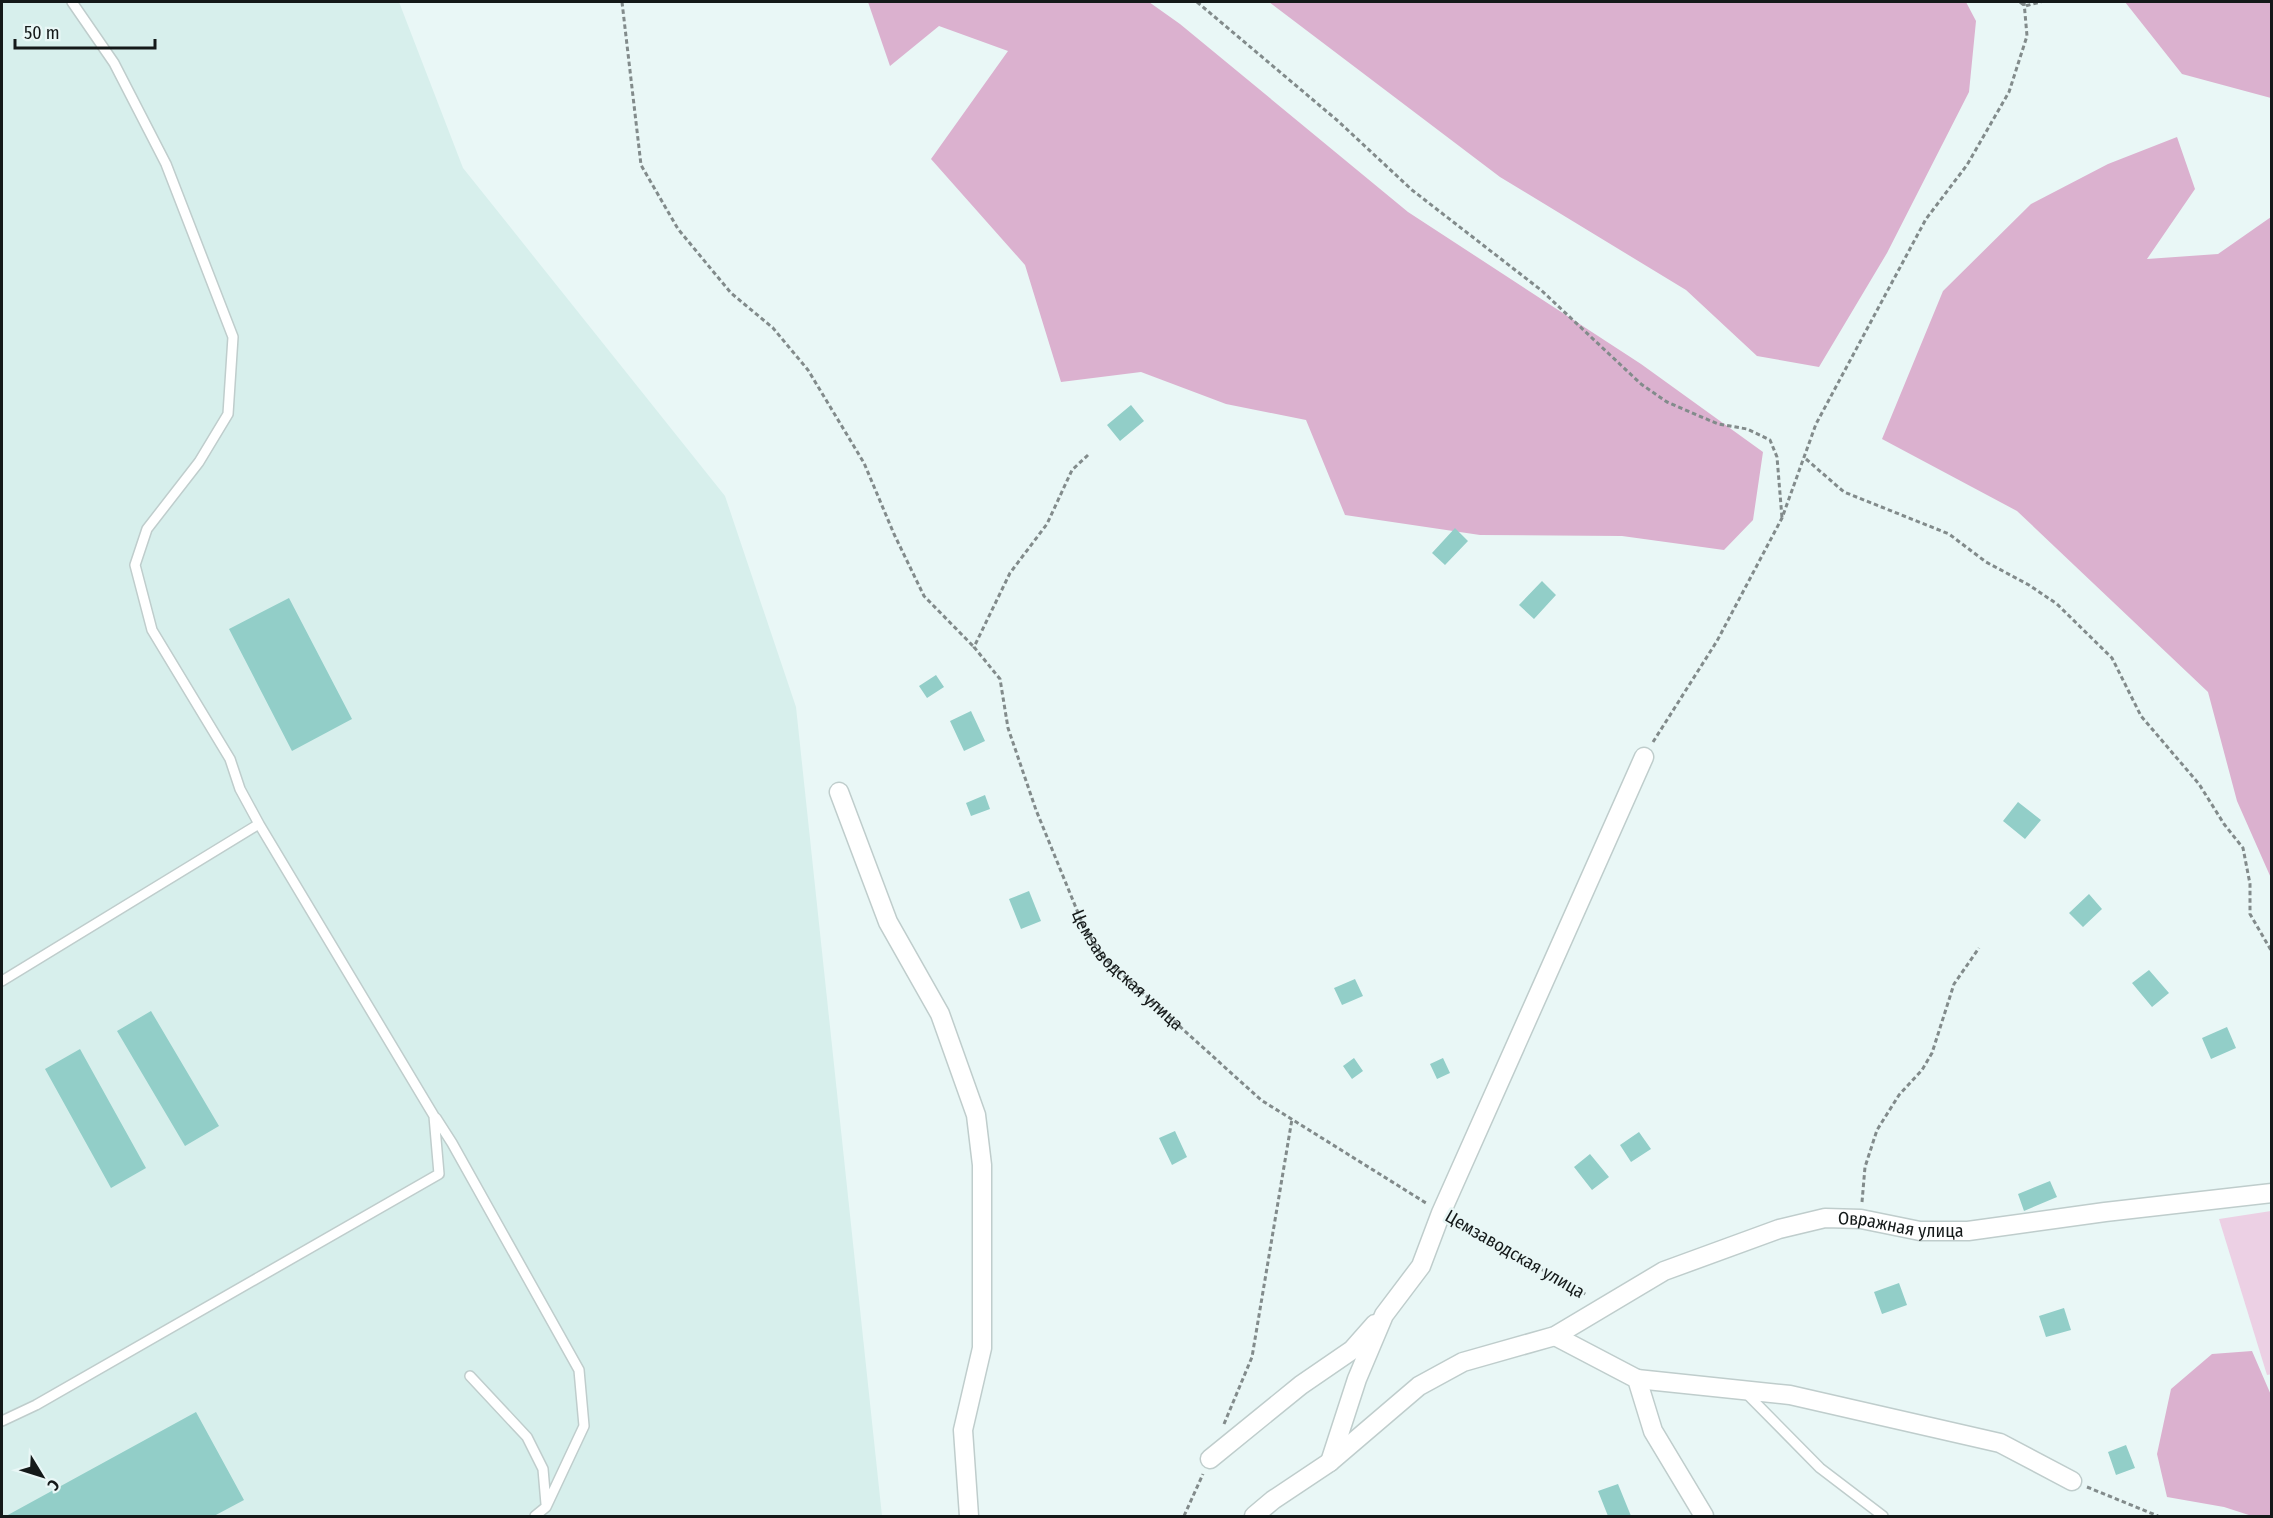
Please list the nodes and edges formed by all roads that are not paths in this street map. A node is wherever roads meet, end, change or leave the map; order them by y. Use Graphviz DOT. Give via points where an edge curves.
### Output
graph roads {
  1 [pos="72,2"];
  2 [pos="1644,757"];
  3 [pos="839,792"];
  4 [pos="259,824"];
  5 [pos="2,981"];
  6 [pos="434,1116"];
  7 [pos="2271,1193"];
  8 [pos="1384,1315"];
  9 [pos="1555,1336"];
  10 [pos="470,1376"];
  11 [pos="1638,1379"];
  12 [pos="1742,1389"];
  13 [pos="2,1421"];
  14 [pos="1210,1459"];
  15 [pos="1330,1462"];
  16 [pos="2072,1481"];
  17 [pos="546,1507"];
  18 [pos="535,1516"];
  19 [pos="969,1516"];
  20 [pos="1254,1516"];
  21 [pos="1704,1516"];
  22 [pos="1883,1516"];
  1 -- 4 [label="lane" via="114,63 166,164 232,337 228,414 199,462 147,529 135,565 153,630 230,759 240,789"];
  2 -- 8 [label="street" via="1421,1266"];
  3 -- 19 [label="street" via="888,922 940,1014 976,1115 982,1165 982,1348 963,1430"];
  4 -- 5 [label="lane"];
  4 -- 6 [label="lane"];
  6 -- 13 [label="lane" via="439,1174"];
  6 -- 17 [label="lane" via="579,1370 584,1426"];
  7 -- 9 [label="street, Овражная улица" via="1968,1231 1920,1232 1861,1219 1825,1218 1779,1229 1664,1271"];
  8 -- 14 [label="street" via="1352,1350 1301,1385"];
  8 -- 15 [label="street" via="1357,1379"];
  9 -- 11 [label="street"];
  9 -- 15 [label="street, Овражная улица" via="1463,1362 1419,1386"];
  10 -- 17 [label="lane" via="526,1437 543,1468"];
  11 -- 12 [label="street"];
  11 -- 21 [label="street" via="1653,1431"];
  12 -- 16 [label="street" via="1790,1395 2000,1443"];
  12 -- 22 [label="lane" via="1820,1468"];
  15 -- 20 [label="street, Овражная улица"];
  17 -- 18 [label="lane"];
}
